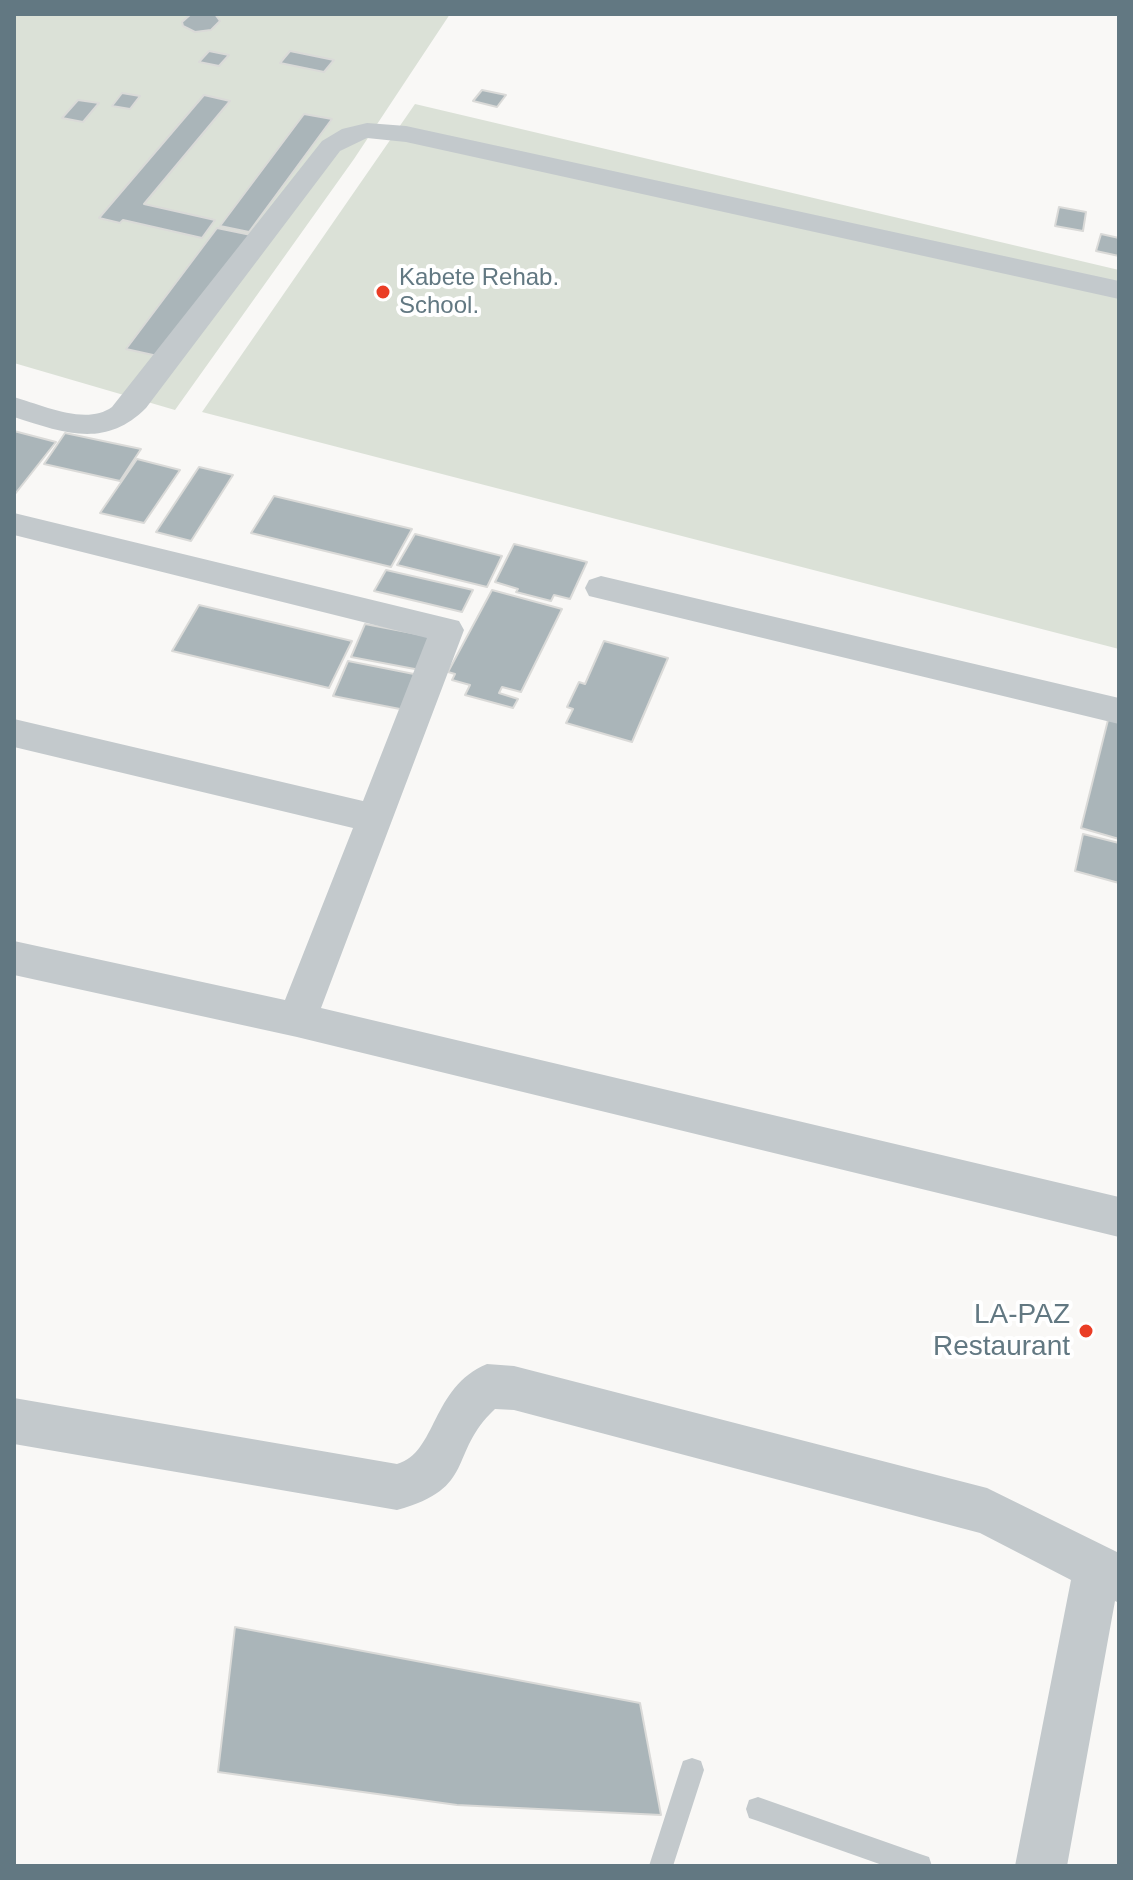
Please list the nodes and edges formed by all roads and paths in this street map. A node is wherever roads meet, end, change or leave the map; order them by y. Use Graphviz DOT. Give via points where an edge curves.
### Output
graph roads {
  1 [pos="1119,290"];
  2 [pos="14,407"];
  3 [pos="14,524"];
  4 [pos="601,588"];
  5 [pos="1119,711"];
  6 [pos="14,733"];
  7 [pos="374,818"];
  8 [pos="14,958"];
  9 [pos="297,1020"];
  10 [pos="1119,1217"];
  11 [pos="14,1421"];
  12 [pos="1108,1573"];
  13 [pos="692,1770"];
  14 [pos="758,1809"];
  15 [pos="661,1866"];
  16 [pos="920,1866"];
  17 [pos="1041,1866"];
  1 -- 2 [label="street" via="406,134 355,131 331,146 119,417 101,424 72,422"];
  3 -- 7 [label="street" via="447,630"];
  4 -- 5 [label="street"];
  6 -- 7 [label="street"];
  7 -- 9 [label="street"];
  8 -- 9 [label="street"];
  9 -- 10 [label="street"];
  11 -- 12 [label="street" via="397,1487 420,1483 436,1466 462,1411 487,1386 514,1388 987,1511"];
  12 -- 17 [label="street"];
  13 -- 15 [label="lane"];
  14 -- 16 [label="lane"];
}
